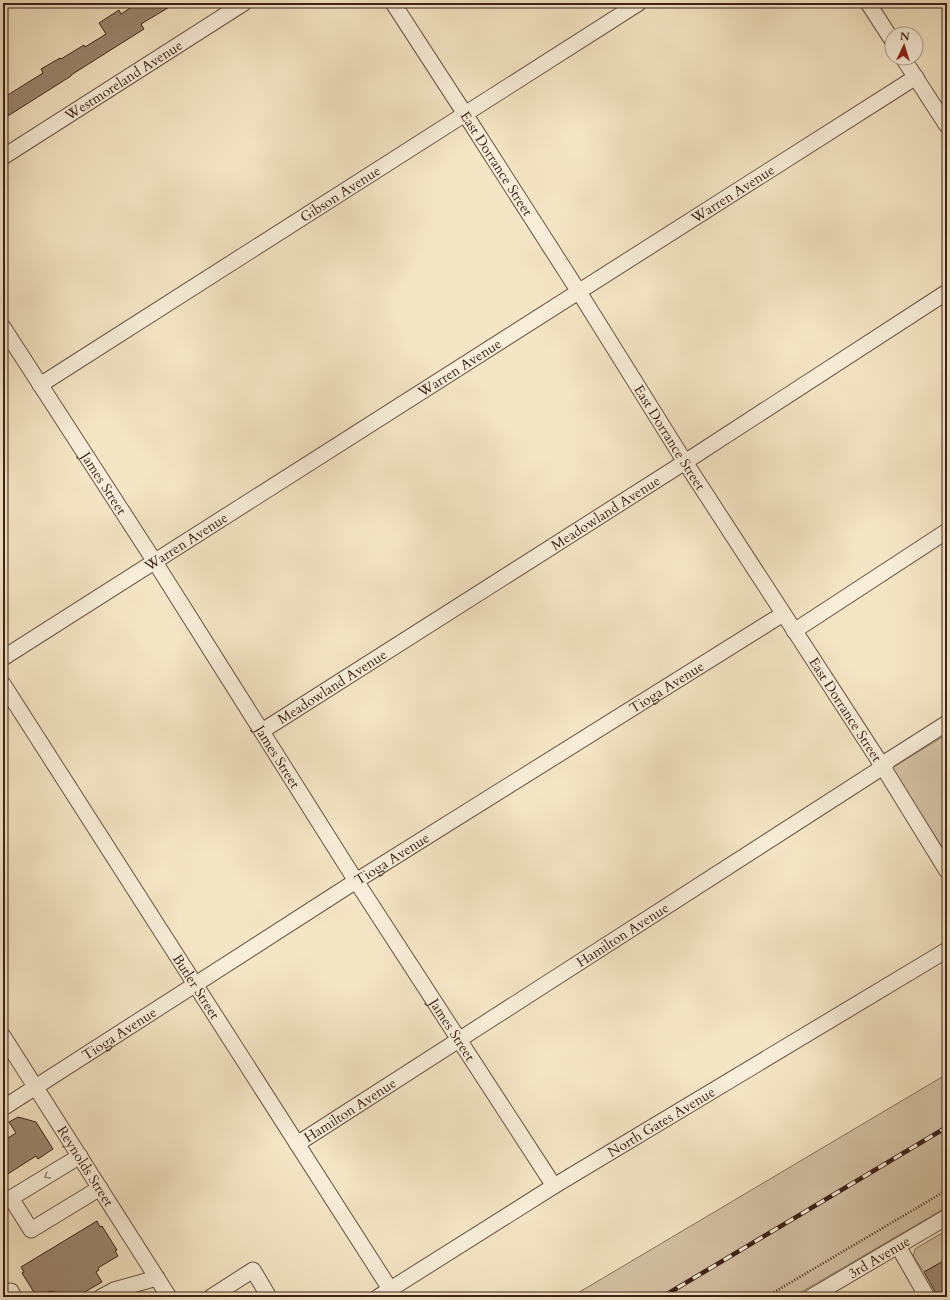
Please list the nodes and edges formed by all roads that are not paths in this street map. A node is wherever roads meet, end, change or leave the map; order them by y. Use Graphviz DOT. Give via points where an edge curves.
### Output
graph roads {
  1 [pos="244,3"];
  2 [pos="392,3"];
  3 [pos="640,3"];
  4 [pos="868,3"];
  5 [pos="884,28"];
  6 [pos="908,66"];
  7 [pos="916,78"];
  8 [pos="466,114"];
  9 [pos="947,126"];
  10 [pos="3,157"];
  11 [pos="579,292"];
  12 [pos="947,292"];
  13 [pos="3,327"];
  14 [pos="40,385"];
  15 [pos="685,462"];
  16 [pos="947,532"];
  17 [pos="155,562"];
  18 [pos="783,614"];
  19 [pos="794,631"];
  20 [pos="3,658"];
  21 [pos="3,684"];
  22 [pos="947,723"];
  23 [pos="262,731"];
  24 [pos="883,767"];
  25 [pos="947,871"];
  26 [pos="356,881"];
  27 [pos="947,950"];
  28 [pos="195,984"];
  29 [pos="3,1036"];
  30 [pos="460,1040"];
  31 [pos="36,1087"];
  32 [pos="3,1108"];
  33 [pos="297,1144"];
  34 [pos="80,1156"];
  35 [pos="554,1186"];
  36 [pos="100,1188"];
  37 [pos="947,1218"];
  38 [pos="898,1246"];
  39 [pos="157,1278"];
  40 [pos="834,1291"];
  41 [pos="384,1293"];
  42 [pos="3,1296"];
  43 [pos="14,1297"];
  44 [pos="101,1297"];
  45 [pos="169,1297"];
  46 [pos="211,1297"];
  47 [pos="269,1297"];
  48 [pos="811,1297"];
  49 [pos="927,1297"];
  1 -- 10 [label="street, Westmoreland Avenue"];
  2 -- 8 [label="street, East Dorrance Street"];
  3 -- 8 [label="street, Gibson Avenue"];
  4 -- 5 [label="street"];
  6 -- 7 [label="street"];
  7 -- 9 [label="street"];
  7 -- 11 [label="street, Warren Avenue"];
  8 -- 11 [label="street, East Dorrance Street"];
  8 -- 14 [label="street, Gibson Avenue"];
  11 -- 15 [label="street, East Dorrance Street"];
  11 -- 17 [label="street, Warren Avenue"];
  12 -- 15 [label="street, Meadowland Avenue"];
  13 -- 14 [label="street, James Street"];
  14 -- 17 [label="street, James Street"];
  15 -- 18 [label="street, East Dorrance Street"];
  15 -- 23 [label="street, Meadowland Avenue"];
  16 -- 19 [label="street"];
  17 -- 20 [label="street, Warren Avenue"];
  17 -- 23 [label="street, James Street"];
  18 -- 19 [label="street, East Dorrance Street"];
  18 -- 26 [label="street, Tioga Avenue"];
  19 -- 24 [label="street, East Dorrance Street"];
  21 -- 28 [label="street, Butler Street"];
  22 -- 24 [label="street, Hamilton Avenue" via="889,760"];
  23 -- 26 [label="street, James Street"];
  24 -- 25 [label="street, East Dorrance Street"];
  24 -- 30 [label="street, Hamilton Avenue"];
  26 -- 28 [label="street, Tioga Avenue"];
  26 -- 30 [label="street, James Street"];
  27 -- 35 [label="street, North Gates Avenue"];
  28 -- 31 [label="street, Tioga Avenue"];
  28 -- 33 [label="street, Butler Street"];
  29 -- 31 [label="street, Reynolds Street"];
  30 -- 33 [label="street, Hamilton Avenue"];
  30 -- 35 [label="street, James Street"];
  31 -- 32 [label="street, Tioga Avenue"];
  31 -- 34 [label="street, Reynolds Street"];
  33 -- 41 [label="street, Butler Street"];
  34 -- 36 [label="street, Reynolds Street"];
  34 -- 36 [label="street, one-way" via="11,1198 32,1230"];
  35 -- 41 [label="street, North Gates Avenue"];
  36 -- 39 [label="street, Reynolds Street"];
  37 -- 38 [label="street, 3rd Avenue"];
  38 -- 40 [label="street, 3rd Avenue"];
  38 -- 49 [label="street"];
  39 -- 44 [label="street" via="114,1290"];
  39 -- 45 [label="street, Reynolds Street"];
  40 -- 48 [label="street, 3rd Avenue"];
  42 -- 43 [label="street" via="11,1291"];
  46 -- 47 [label="street" via="253,1270"];
}
